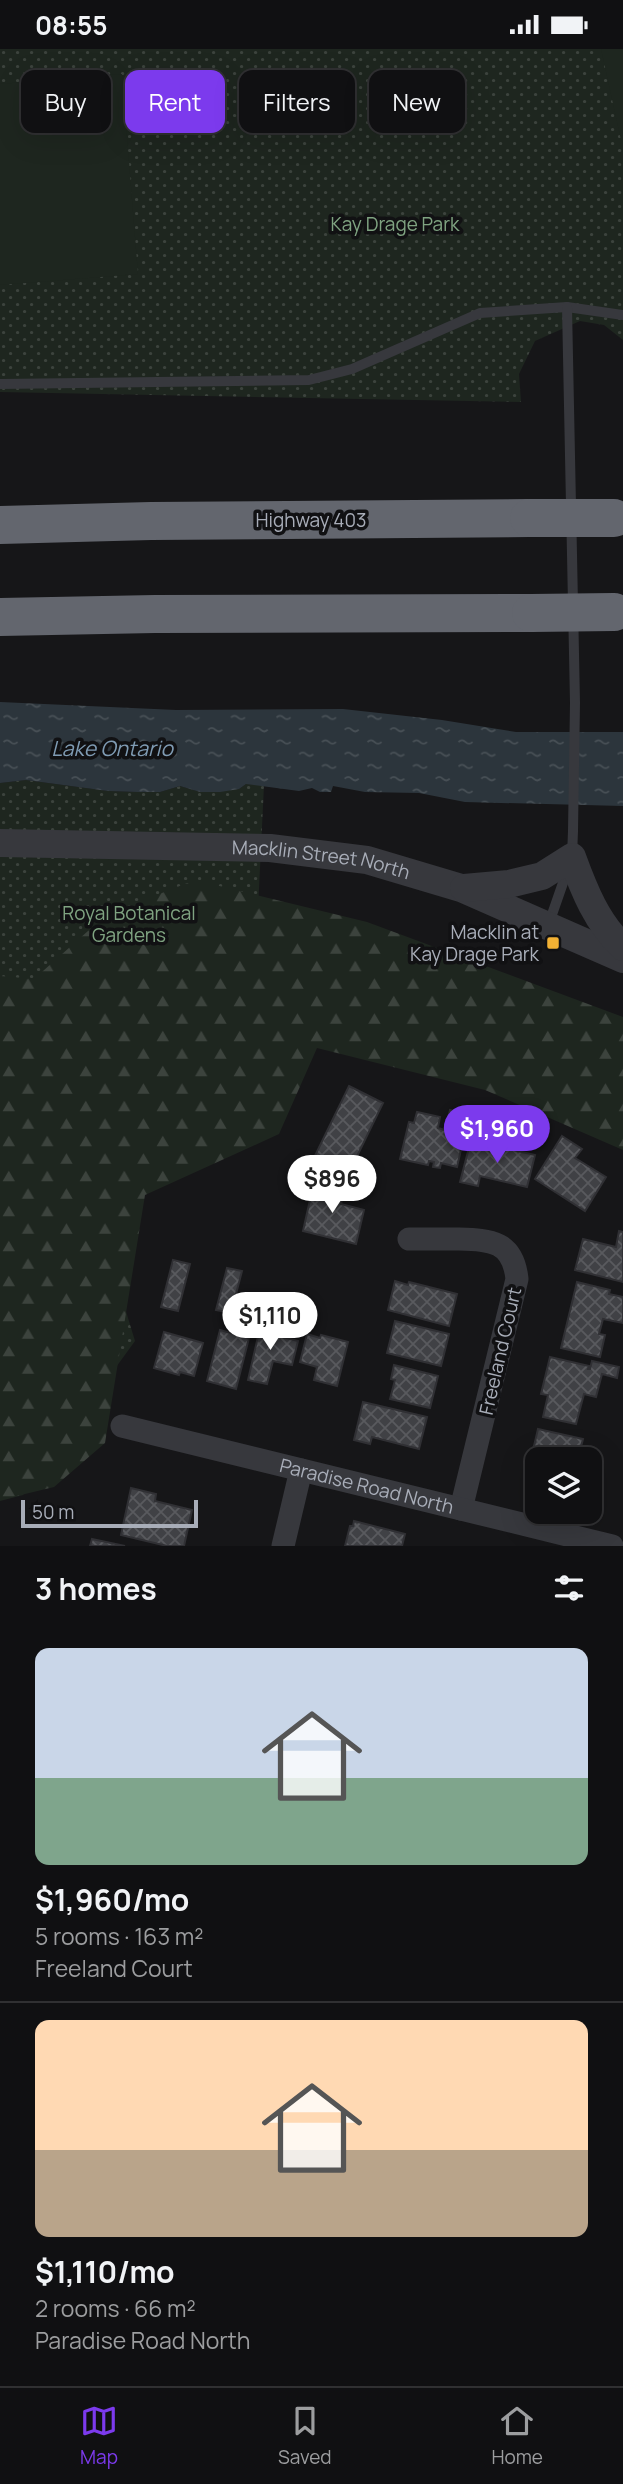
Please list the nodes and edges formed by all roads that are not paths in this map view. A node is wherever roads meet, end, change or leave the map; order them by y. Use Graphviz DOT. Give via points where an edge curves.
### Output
graph roads {
  1 [pos="566,307"];
  2 [pos="623,314"];
  3 [pos="0,384"];
  4 [pos="619,518"];
  5 [pos="0,525"];
  6 [pos="618,612"];
  7 [pos="0,617"];
  8 [pos="0,843"];
  9 [pos="572,844"];
  10 [pos="461,888"];
  11 [pos="548,926"];
  12 [pos="623,947"];
  13 [pos="623,959"];
  14 [pos="409,1239"];
  15 [pos="122,1426"];
  16 [pos="301,1470"];
  17 [pos="461,1509"];
  18 [pos="582,1542"];
  19 [pos="283,1546"];
  20 [pos="612,1546"];
  1 -- 2 [label="lane"];
  1 -- 3 [label="lane" via="480,313 352,369 309,380"];
  1 -- 9 [label="lane" via="575,703"];
  4 -- 5 [label="highway, Highway 403, bridge"];
  6 -- 7 [label="highway, bridge"];
  8 -- 10 [label="street, Macklin Street North" via="270,848 368,860"];
  9 -- 10 [label="street" via="542,876"];
  9 -- 11 [label="lane"];
  9 -- 12 [label="street" via="587,898"];
  10 -- 11 [label="street, Macklin Street North"];
  11 -- 13 [label="street, Macklin Street North"];
  14 -- 17 [label="street, Freeland Court" via="486,1240 499,1244 515,1265 517,1279"];
  15 -- 16 [label="street, Paradise Road North"];
  16 -- 17 [label="street, Paradise Road North"];
  16 -- 19 [label="street"];
  17 -- 18 [label="street, Paradise Road North"];
  18 -- 20 [label="street, Paradise Road North"];
}
